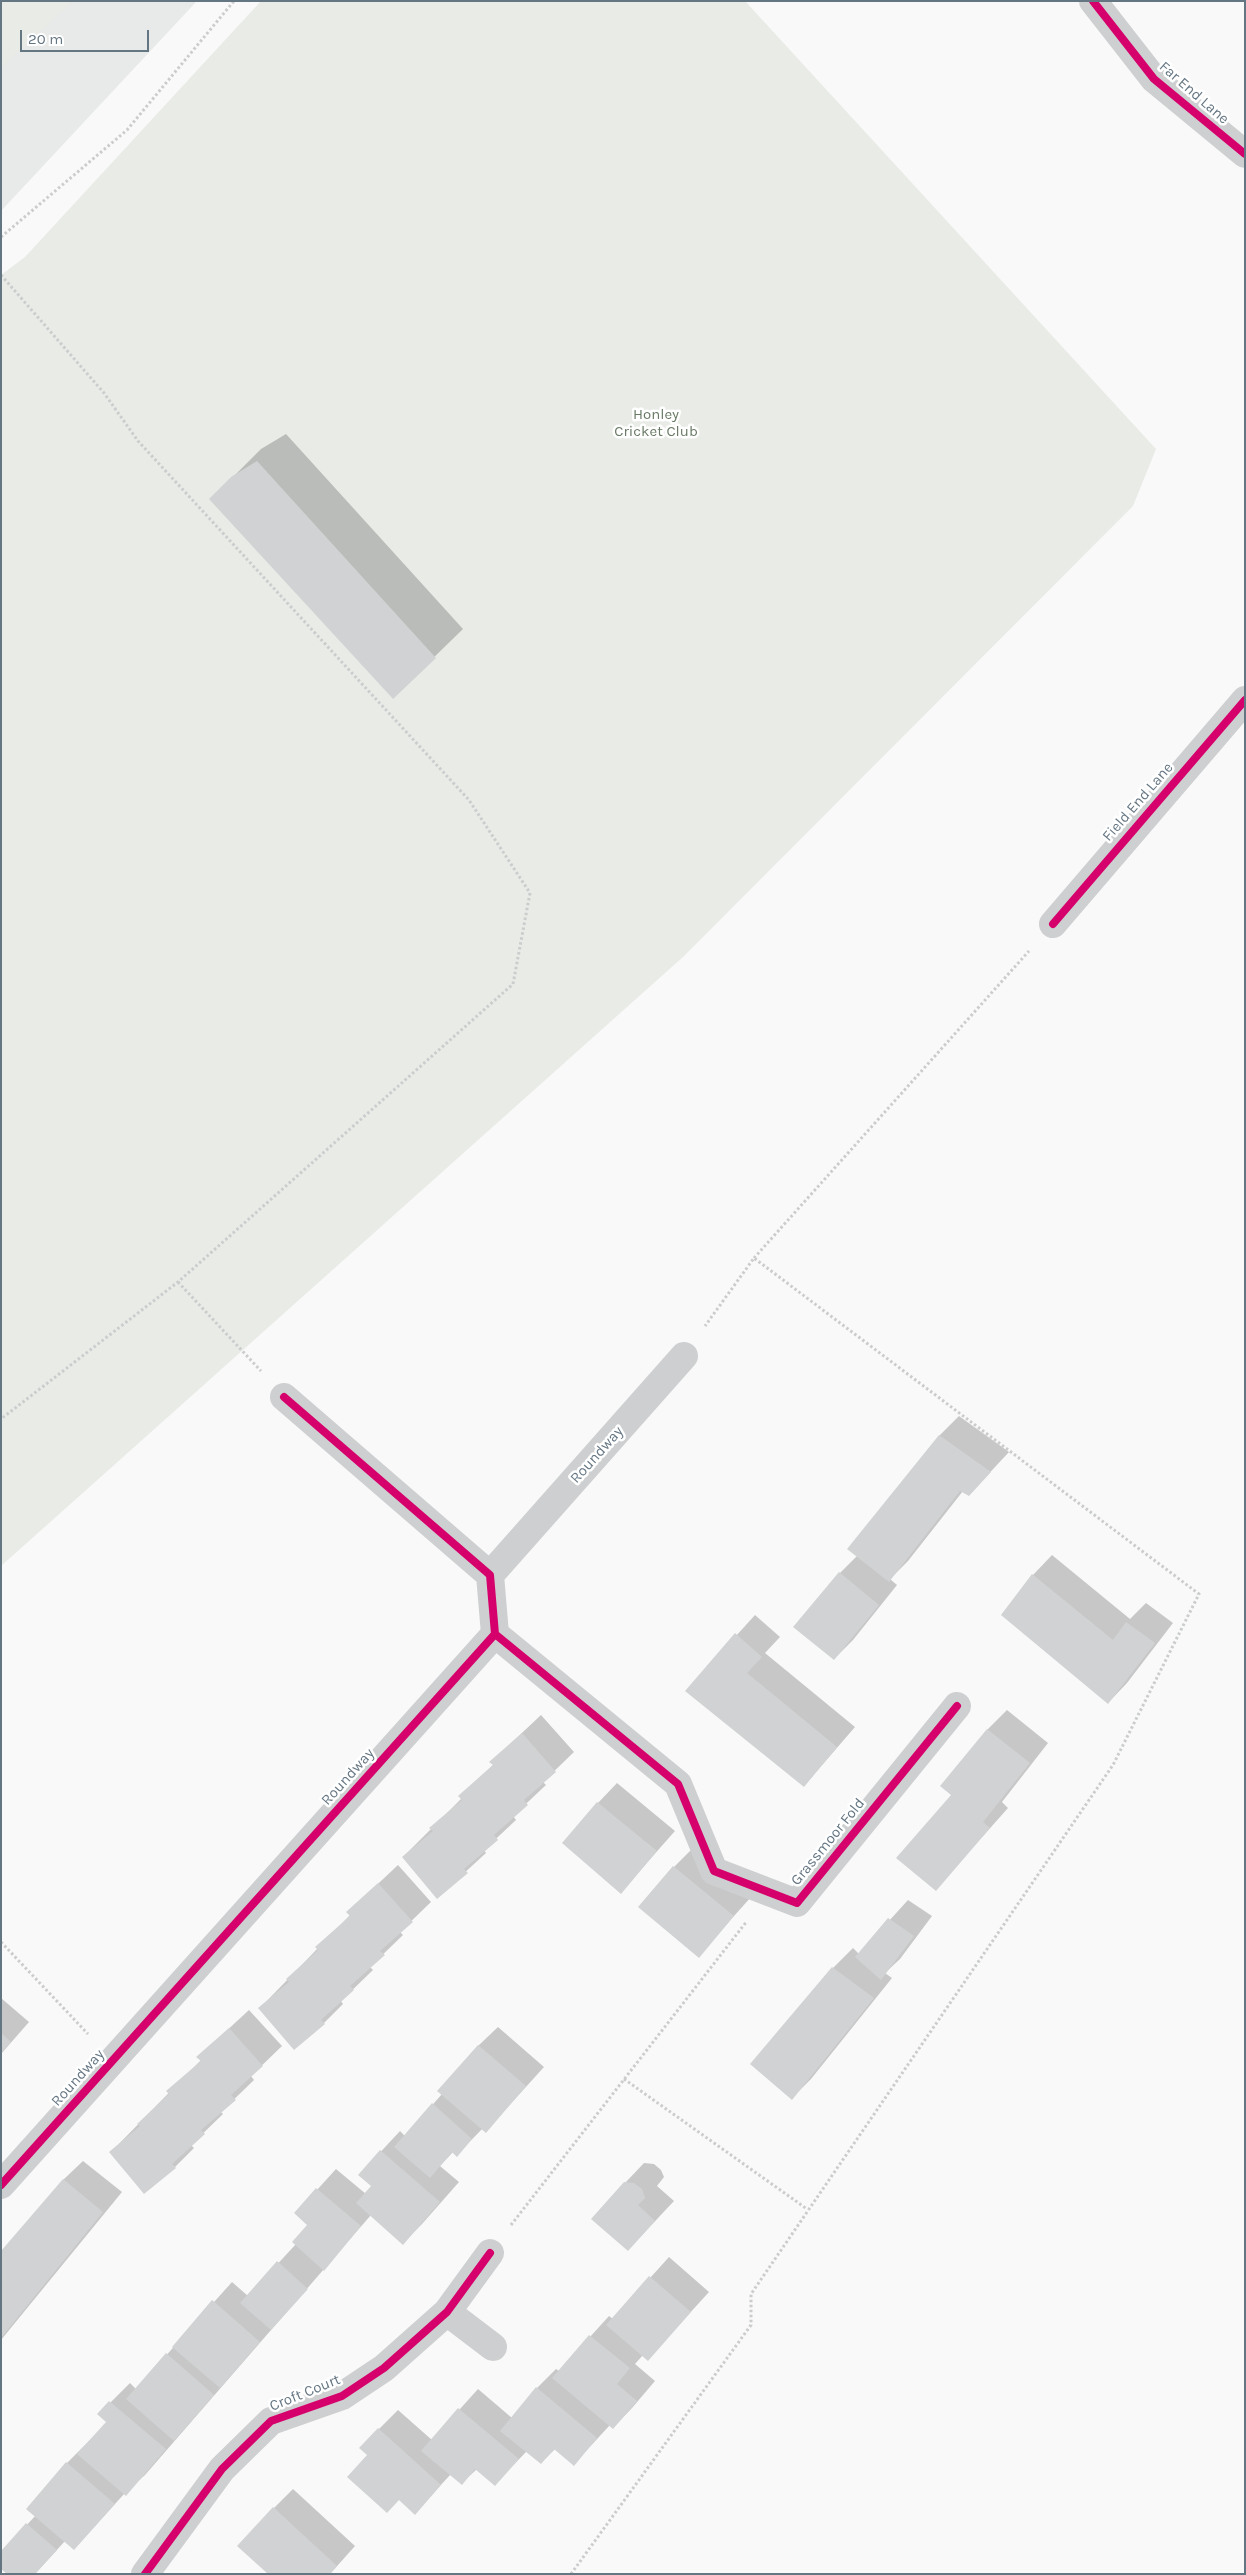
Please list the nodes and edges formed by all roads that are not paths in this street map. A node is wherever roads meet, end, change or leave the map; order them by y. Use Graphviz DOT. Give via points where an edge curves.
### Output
graph roads {
  1 [pos="1093,1"];
  2 [pos="1245,154"];
  3 [pos="1245,700"];
  4 [pos="1053,924"];
  5 [pos="684,1356"];
  6 [pos="284,1397"];
  7 [pos="490,1575"];
  8 [pos="495,1634"];
  9 [pos="957,1706"];
  10 [pos="1,2185"];
  11 [pos="490,2253"];
  12 [pos="447,2312"];
  13 [pos="493,2347"];
  14 [pos="145,2574"];
  1 -- 2 [label="street, Far End Lane" via="1154,79"];
  3 -- 4 [label="street, Field End Lane"];
  5 -- 7 [label="street, Roundway"];
  6 -- 7 [label="street"];
  7 -- 8 [label="street"];
  8 -- 9 [label="street, Grassmoor Fold" via="678,1784 714,1871 797,1903"];
  8 -- 10 [label="street, Roundway"];
  11 -- 12 [label="street, Croft Court"];
  12 -- 13 [label="street"];
  12 -- 14 [label="street, Croft Court" via="384,2368 342,2396 271,2421 222,2469"];
}
